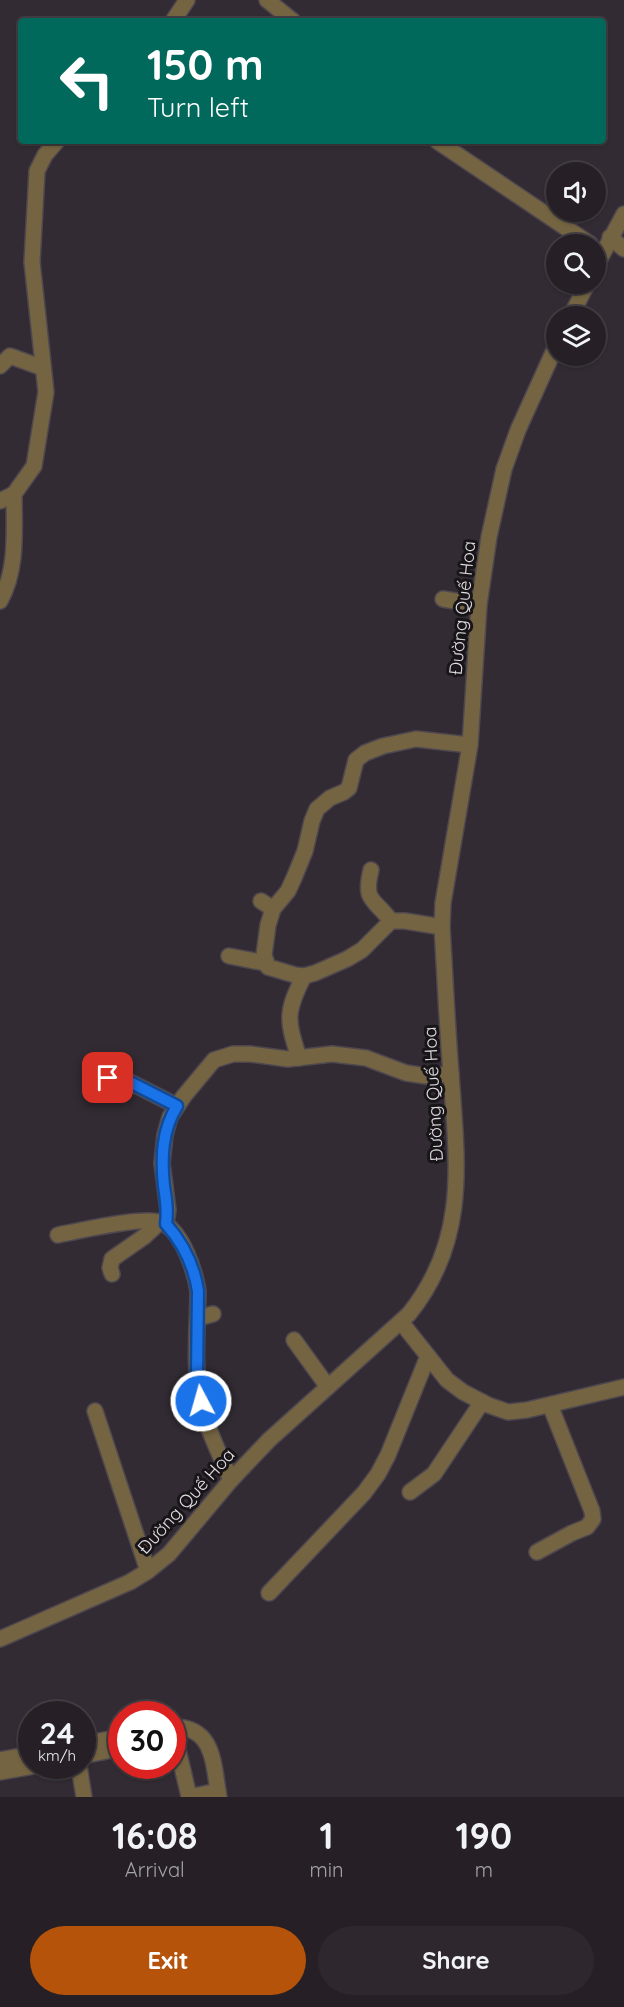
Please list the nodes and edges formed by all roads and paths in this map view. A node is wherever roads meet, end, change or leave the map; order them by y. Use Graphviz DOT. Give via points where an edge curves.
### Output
graph roads {
  1 [pos="187,0"];
  2 [pos="267,0"];
  3 [pos="175,18"];
  4 [pos="288,18"];
  5 [pos="54,144"];
  6 [pos="441,144"];
  7 [pos="624,214"];
  8 [pos="569,234"];
  9 [pos="610,237"];
  10 [pos="606,242"];
  11 [pos="624,249"];
  12 [pos="0,366"];
  13 [pos="547,366"];
  14 [pos="43,368"];
  15 [pos="7,497"];
  16 [pos="442,599"];
  17 [pos="0,601"];
  18 [pos="479,605"];
  19 [pos="470,745"];
  20 [pos="371,870"];
  21 [pos="391,921"];
  22 [pos="442,927"];
  23 [pos="229,956"];
  24 [pos="265,963"];
  25 [pos="304,976"];
  26 [pos="299,1058"];
  27 [pos="451,1074"];
  28 [pos="91,1085"];
  29 [pos="177,1106"];
  30 [pos="163,1223"];
  31 [pos="58,1235"];
  32 [pos="112,1274"];
  33 [pos="213,1314"];
  34 [pos="198,1318"];
  35 [pos="401,1322"];
  36 [pos="294,1340"];
  37 [pos="428,1356"];
  38 [pos="328,1387"];
  39 [pos="624,1387"];
  40 [pos="482,1402"];
  41 [pos="550,1405"];
  42 [pos="95,1411"];
  43 [pos="231,1480"];
  44 [pos="410,1492"];
  45 [pos="537,1552"];
  46 [pos="148,1571"];
  47 [pos="269,1593"];
  48 [pos="0,1639"];
  49 [pos="186,1726"];
  50 [pos="18,1757"];
  51 [pos="0,1760"];
  52 [pos="18,1769"];
  53 [pos="0,1772"];
  54 [pos="81,1779"];
  55 [pos="185,1779"];
  56 [pos="219,1794"];
  57 [pos="84,1797"];
  58 [pos="189,1797"];
  1 -- 3 [label="street"];
  2 -- 4 [label="street"];
  5 -- 14 [label="street" via="37,171 32,262"];
  6 -- 8 [label="street"];
  7 -- 9 [label="street"];
  9 -- 10 [label="street"];
  9 -- 11 [label="street"];
  12 -- 14 [label="street" via="10,356"];
  13 -- 18 [label="street, Đường Quế Hoa" via="504,469"];
  14 -- 15 [label="street" via="46,392 34,466"];
  15 -- 17 [label="street" via="13,561"];
  16 -- 18 [label="street"];
  18 -- 19 [label="street, Đường Quế Hoa"];
  19 -- 22 [label="street, Đường Quế Hoa"];
  19 -- 24 [label="street" via="416,739 383,746 356,760 349,788 316,809 288,891 267,905"];
  20 -- 21 [label="street" via="367,886 370,898"];
  21 -- 22 [label="street"];
  21 -- 25 [label="street" via="362,950"];
  22 -- 27 [label="street, Đường Quế Hoa"];
  23 -- 24 [label="street"];
  24 -- 25 [label="street" via="267,967"];
  25 -- 26 [label="street" via="288,1019"];
  26 -- 27 [label="street" via="346,1055 406,1073"];
  26 -- 29 [label="street" via="233,1054 214,1060"];
  27 -- 35 [label="street, Đường Quế Hoa" via="455,1210 442,1256 425,1294"];
  28 -- 29 [label="street" via="108,1078 124,1079"];
  29 -- 30 [label="street" via="165,1135 162,1163 168,1210"];
  30 -- 31 [label="street" via="128,1223"];
  30 -- 32 [label="street" via="112,1259"];
  30 -- 34 [label="street" via="186,1251 196,1280"];
  33 -- 34 [label="street"];
  34 -- 43 [label="street" via="197,1374 201,1401"];
  35 -- 37 [label="street"];
  35 -- 38 [label="street, Đường Quế Hoa"];
  36 -- 38 [label="street"];
  37 -- 40 [label="street" via="447,1380"];
  37 -- 47 [label="street" via="378,1474"];
  38 -- 43 [label="street, Đường Quế Hoa"];
  39 -- 41 [label="street"];
  40 -- 41 [label="street" via="508,1412"];
  40 -- 44 [label="street" via="434,1474"];
  41 -- 45 [label="street" via="593,1519 587,1527"];
  42 -- 46 [label="street"];
  43 -- 46 [label="street, Đường Quế Hoa" via="169,1554"];
  46 -- 48 [label="street, Đường Quế Hoa"];
  49 -- 56 [label="street" via="209,1745"];
  50 -- 51 [label="street"];
  52 -- 53 [label="street"];
  54 -- 57 [label="street"];
  55 -- 58 [label="street"];
  56 -- 58 [label="street"];
}
